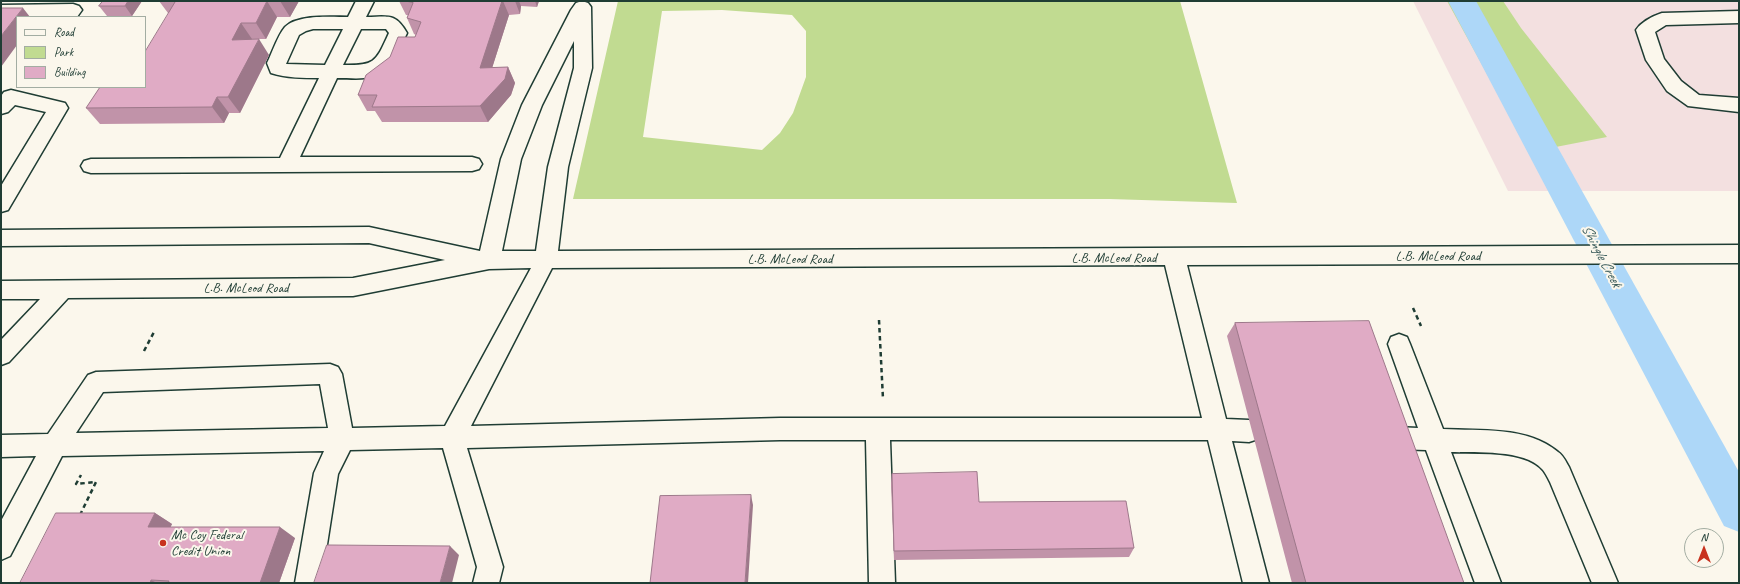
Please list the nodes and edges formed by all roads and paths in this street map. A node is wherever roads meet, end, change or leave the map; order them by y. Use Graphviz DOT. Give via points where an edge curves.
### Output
graph roads {
  1 [pos="365,1"];
  2 [pos="583,4"];
  3 [pos="1,11"];
  4 [pos="69,16"];
  5 [pos="1739,17"];
  6 [pos="354,23"];
  7 [pos="332,72"];
  8 [pos="10,97"];
  9 [pos="1739,105"];
  10 [pos="287,164"];
  11 [pos="472,164"];
  12 [pos="91,166"];
  13 [pos="1,204"];
  14 [pos="1,238"];
  15 [pos="1739,254"];
  16 [pos="1174,257"];
  17 [pos="489,260"];
  18 [pos="546,260"];
  19 [pos="1,290"];
  20 [pos="62,290"];
  21 [pos="879,320"];
  22 [pos="1399,344"];
  23 [pos="1,355"];
  24 [pos="878,429"];
  25 [pos="1217,429"];
  26 [pos="1249,431"];
  27 [pos="452,437"];
  28 [pos="1396,438"];
  29 [pos="342,440"];
  30 [pos="1435,440"];
  31 [pos="55,445"];
  32 [pos="1,446"];
  33 [pos="1,547"];
  34 [pos="308,583"];
  35 [pos="486,583"];
  36 [pos="882,583"];
  37 [pos="1256,583"];
  38 [pos="1488,583"];
  39 [pos="1605,583"];
  1 -- 6 [label="street"];
  2 -- 17 [label="street" via="532,105 511,159"];
  2 -- 18 [label="street" via="583,68 558,167"];
  3 -- 4 [label="street" via="73,10"];
  5 -- 9 [label="street" via="1662,19 1645,30 1655,60 1674,86 1695,101"];
  6 -- 7 [label="street"];
  6 -- 7 [label="street" via="389,23 398,32 386,60 378,66 366,72"];
  6 -- 7 [label="street" via="313,23 300,26 292,31 276,63 278,69 287,71"];
  7 -- 10 [label="street"];
  8 -- 13 [label="street" via="58,108"];
  10 -- 11 [label="street"];
  10 -- 12 [label="street"];
  14 -- 17 [label="street, L.B. McLeod Road" via="369,235"];
  15 -- 16 [label="street, L.B. McLeod Road"];
  16 -- 18 [label="street, L.B. McLeod Road"];
  16 -- 25 [label="street"];
  17 -- 18 [label="street, L.B. McLeod Road"];
  17 -- 20 [label="street, L.B. McLeod Road" via="353,287"];
  18 -- 27 [label="street"];
  19 -- 20 [label="street, L.B. McLeod Road"];
  20 -- 23 [label="street"];
  21 -- 24 [label="path" via="884,396"];
  22 -- 30 [label="street"];
  24 -- 25 [label="street"];
  24 -- 27 [label="street"];
  24 -- 36 [label="street"];
  25 -- 26 [label="street"];
  25 -- 37 [label="street"];
  27 -- 29 [label="street"];
  27 -- 35 [label="street" via="490,567"];
  28 -- 30 [label="street"];
  29 -- 31 [label="street"];
  29 -- 31 [label="street" via="330,374 96,382"];
  29 -- 34 [label="street" via="326,474"];
  30 -- 38 [label="street"];
  30 -- 39 [label="street" via="1507,443 1530,448 1550,460 1560,475"];
  31 -- 32 [label="street"];
  31 -- 33 [label="street"];
}
